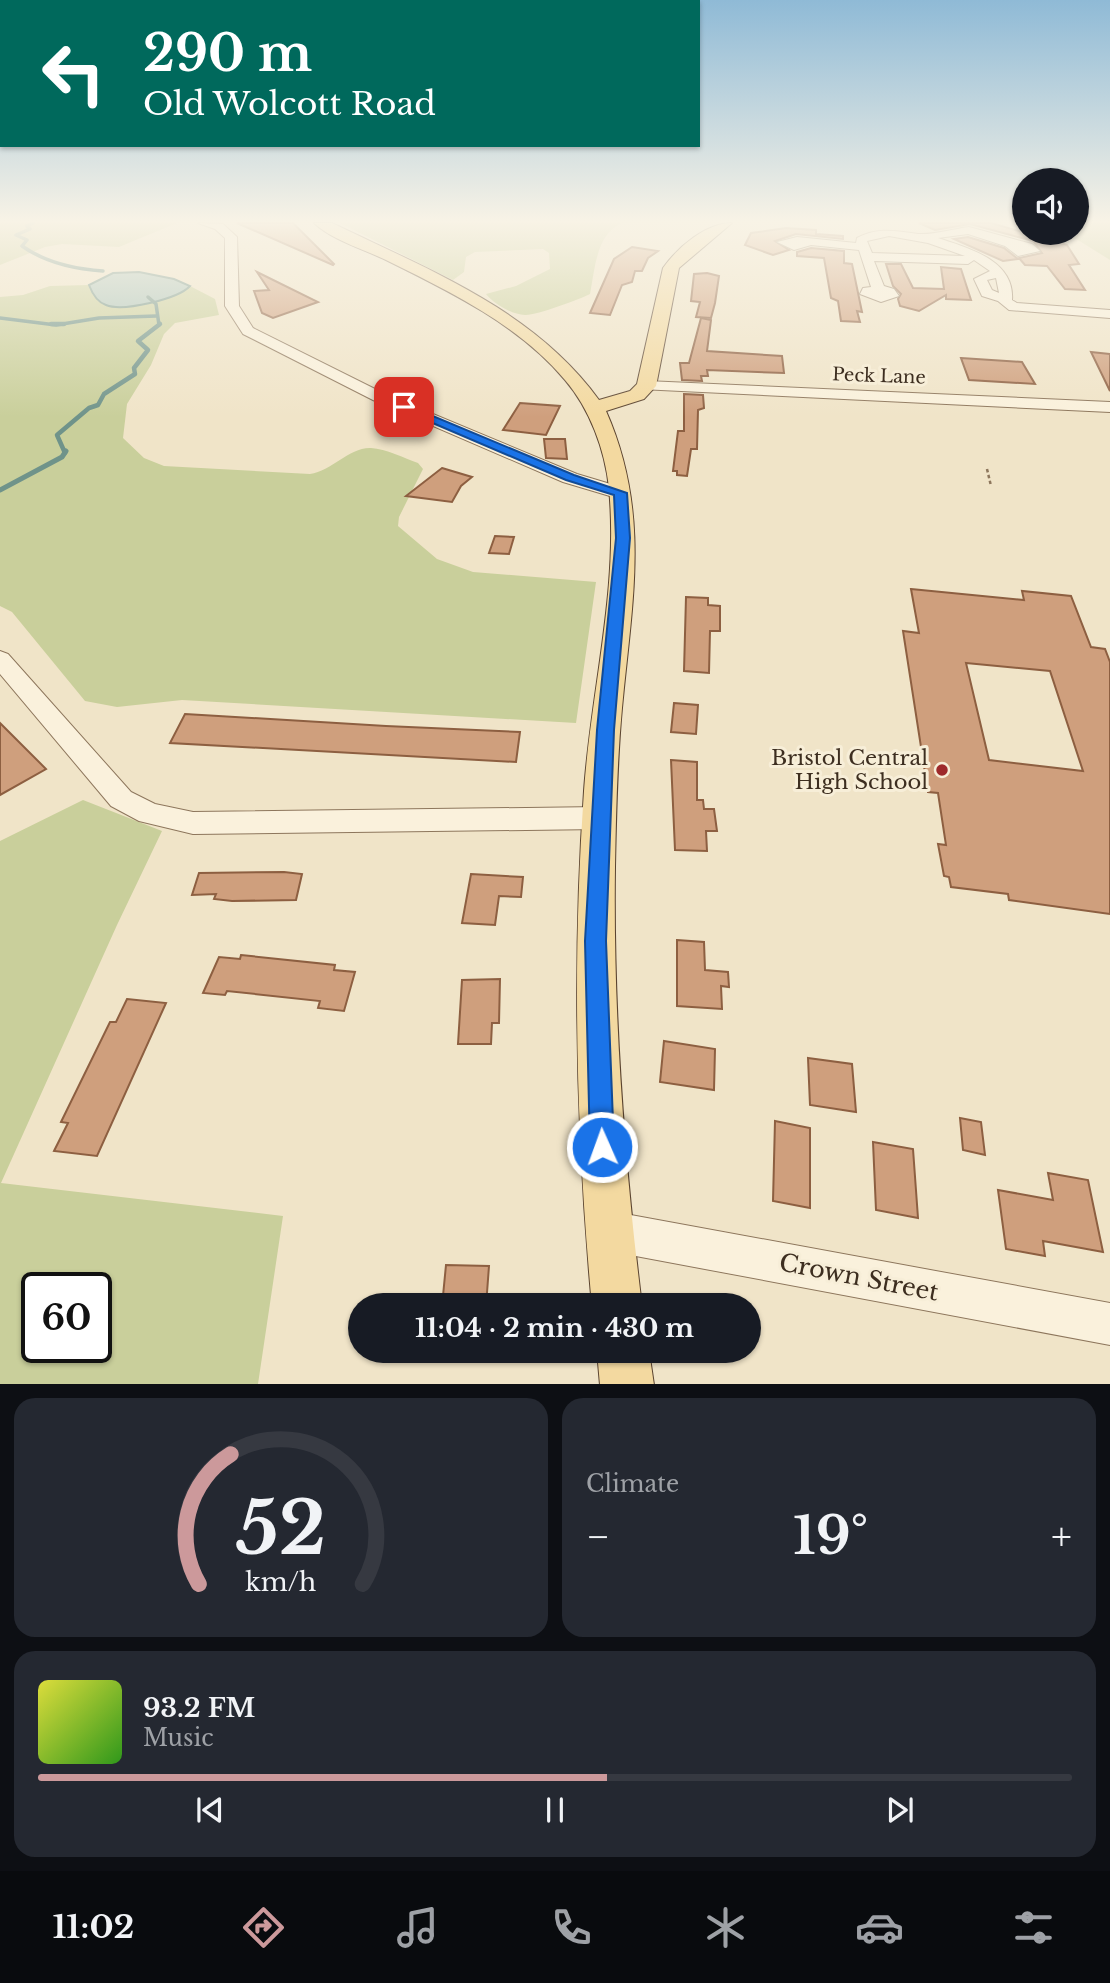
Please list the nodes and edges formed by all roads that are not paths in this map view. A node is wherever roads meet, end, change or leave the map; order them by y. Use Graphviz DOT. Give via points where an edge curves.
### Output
graph roads {
  1 [pos="232,288"];
  2 [pos="445,288"];
  3 [pos="667,288"];
  4 [pos="984,288"];
  5 [pos="1006,288"];
  6 [pos="1005,299"];
  7 [pos="1110,314"];
  8 [pos="646,386"];
  9 [pos="1110,407"];
  10 [pos="594,408"];
  11 [pos="620,493"];
  12 [pos="0,660"];
  13 [pos="600,818"];
  14 [pos="608,1231"];
  15 [pos="615,1293"];
  16 [pos="1110,1324"];
  17 [pos="624,1363"];
  18 [pos="627,1384"];
  1 -- 11 [label="street" via="232,306 248,331 379,397 570,478"];
  2 -- 10 [label="main road" via="504,318 548,352"];
  3 -- 8 [label="main road"];
  4 -- 6 [label="street"];
  5 -- 6 [label="street"];
  6 -- 7 [label="street" via="1024,310"];
  8 -- 9 [label="street, Peck Lane"];
  8 -- 10 [label="main road" via="637,395"];
  10 -- 11 [label="main road" via="614,460"];
  11 -- 13 [label="main road" via="623,538"];
  12 -- 13 [label="street" via="121,799 149,813 193,823"];
  13 -- 14 [label="main road" via="595,957"];
  14 -- 15 [label="main road"];
  14 -- 16 [label="street, Crown Street"];
  17 -- 18 [label="main road"];
}
